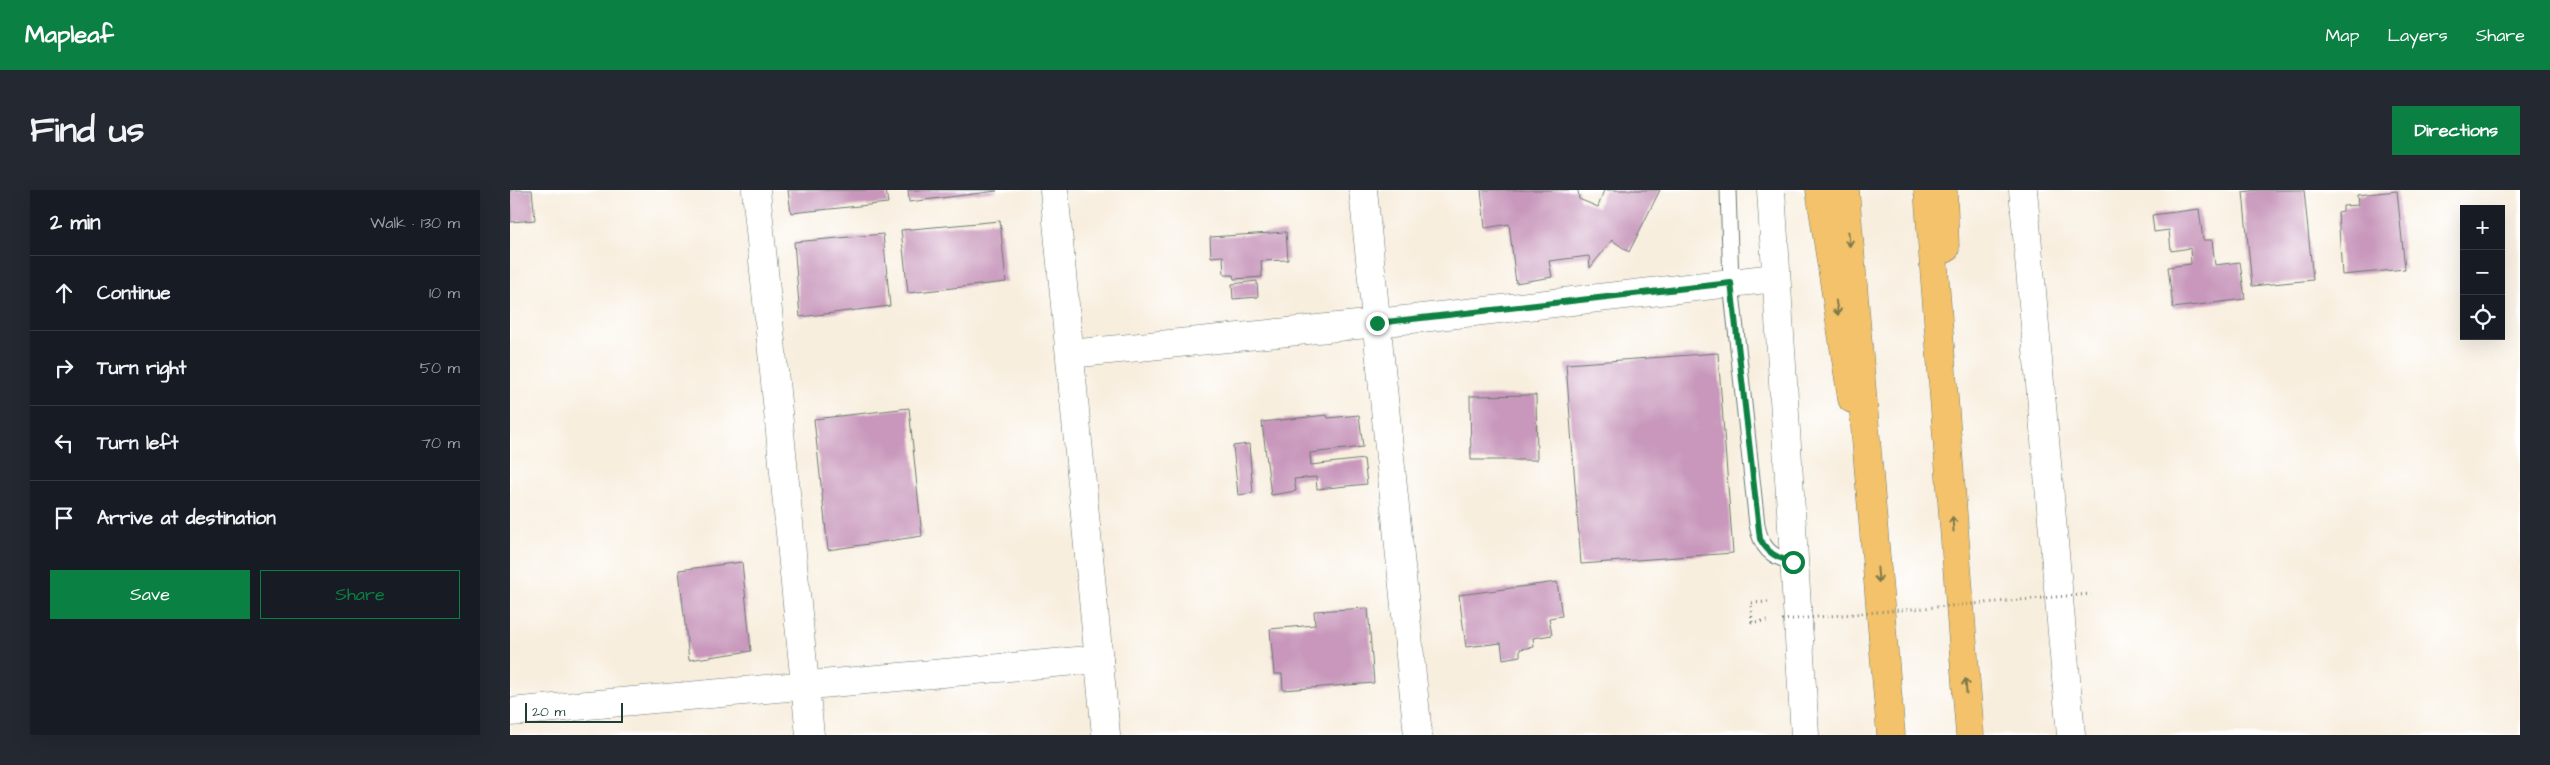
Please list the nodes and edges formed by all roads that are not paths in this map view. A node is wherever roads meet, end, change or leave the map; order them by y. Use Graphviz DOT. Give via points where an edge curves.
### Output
graph roads {
  1 [pos="756,190"];
  2 [pos="1054,190"];
  3 [pos="1363,190"];
  4 [pos="1728,190"];
  5 [pos="1770,190"];
  6 [pos="1820,190"];
  7 [pos="1845,190"];
  8 [pos="1928,190"];
  9 [pos="1943,190"];
  10 [pos="2023,190"];
  11 [pos="1775,278"];
  12 [pos="1731,283"];
  13 [pos="1377,323"];
  14 [pos="1070,354"];
  15 [pos="1944,408"];
  16 [pos="1874,537"];
  17 [pos="1793,562"];
  18 [pos="1099,659"];
  19 [pos="804,684"];
  20 [pos="510,712"];
  21 [pos="810,735"];
  22 [pos="1106,735"];
  23 [pos="1418,735"];
  24 [pos="1805,735"];
  25 [pos="1891,735"];
  26 [pos="1970,735"];
  27 [pos="2071,735"];
  1 -- 19 [label="street"];
  2 -- 14 [label="street"];
  3 -- 13 [label="street"];
  4 -- 12 [label="lane"];
  5 -- 11 [label="street"];
  6 -- 16 [label="main road, one-way"];
  7 -- 16 [label="main road, one-way"];
  8 -- 15 [label="main road"];
  9 -- 15 [label="main road" via="1947,316"];
  10 -- 27 [label="street"];
  11 -- 12 [label="street"];
  11 -- 17 [label="street"];
  12 -- 13 [label="street"];
  12 -- 17 [label="lane" via="1760,539 1767,551 1779,559"];
  13 -- 14 [label="street"];
  13 -- 23 [label="street"];
  14 -- 18 [label="street"];
  26 -- 15 [label="main road, one-way"];
  16 -- 25 [label="main road, one-way"];
  17 -- 24 [label="street"];
  18 -- 19 [label="street"];
  18 -- 22 [label="street"];
  19 -- 20 [label="street"];
  19 -- 21 [label="street"];
}
